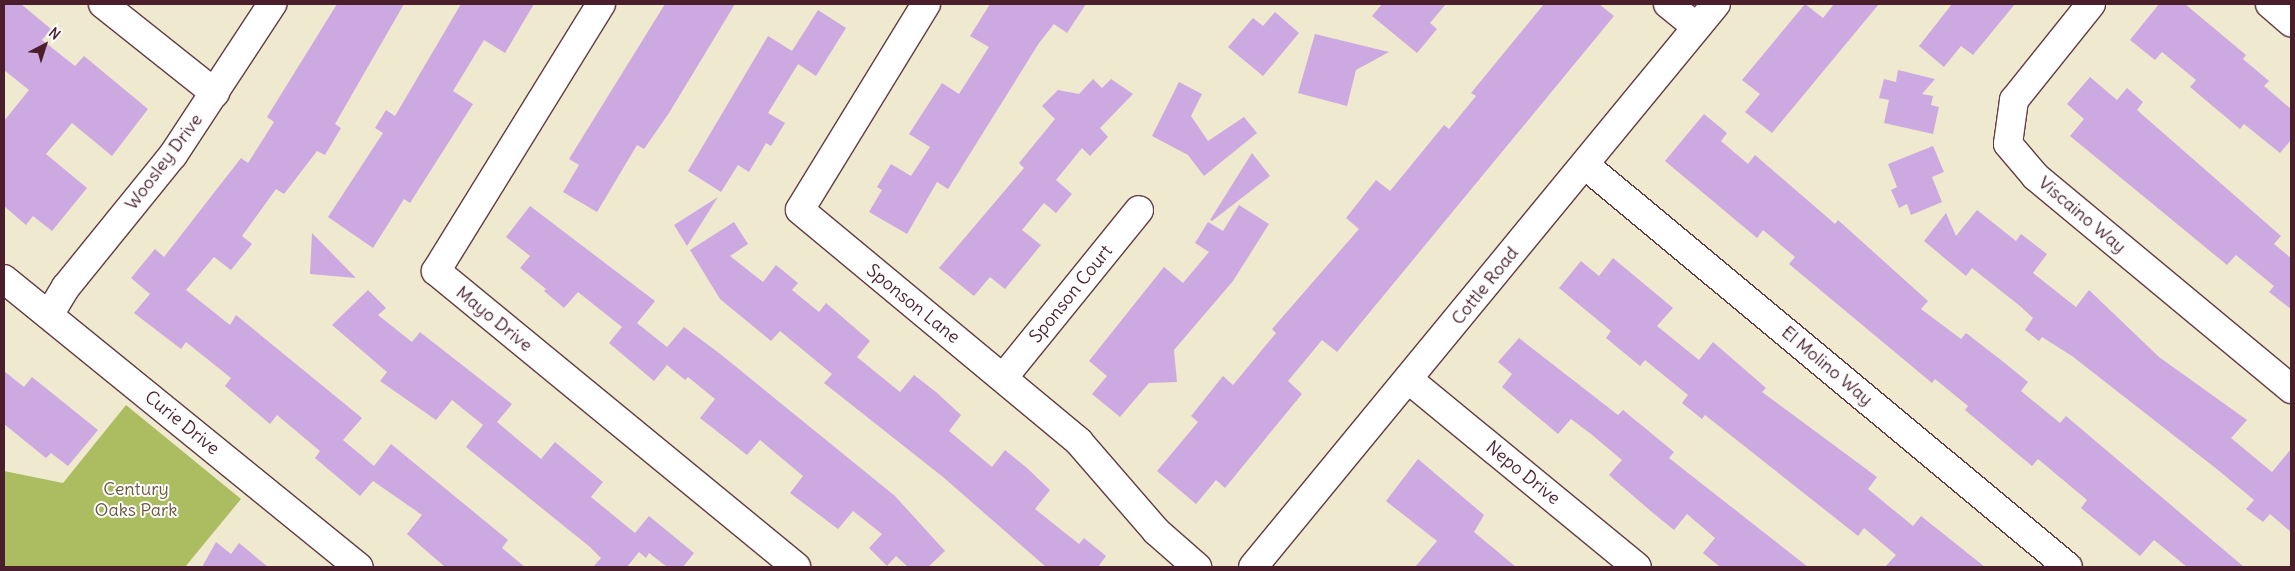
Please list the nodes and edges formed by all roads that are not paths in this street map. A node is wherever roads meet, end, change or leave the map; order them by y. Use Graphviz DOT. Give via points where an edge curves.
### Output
graph roads {
  1 [pos="103,4"];
  2 [pos="272,4"];
  3 [pos="601,4"];
  4 [pos="926,4"];
  5 [pos="1668,4"];
  6 [pos="1716,4"];
  7 [pos="2091,4"];
  8 [pos="2270,4"];
  9 [pos="2291,22"];
  10 [pos="1696,27"];
  11 [pos="215,93"];
  12 [pos="1585,165"];
  13 [pos="1139,210"];
  14 [pos="4,279"];
  15 [pos="49,315"];
  16 [pos="1003,378"];
  17 [pos="1408,380"];
  18 [pos="2291,389"];
  19 [pos="359,567"];
  20 [pos="796,567"];
  21 [pos="1197,567"];
  22 [pos="1252,567"];
  23 [pos="1637,567"];
  24 [pos="2068,567"];
  1 -- 11 [label="street"];
  2 -- 11 [label="street, Woosley Drive"];
  3 -- 20 [label="street, Mayo Drive" via="436,271"];
  4 -- 16 [label="street, Sponson Lane" via="800,210"];
  5 -- 10 [label="street"];
  6 -- 10 [label="street, Cottle Road"];
  7 -- 18 [label="street, Viscaino Way" via="2014,100 2008,144 2036,177"];
  8 -- 9 [label="street"];
  10 -- 12 [label="street, Cottle Road"];
  11 -- 15 [label="street, Woosley Drive"];
  12 -- 17 [label="street, Cottle Road"];
  12 -- 24 [label="street, El Molino Way"];
  13 -- 16 [label="street, Sponson Court"];
  14 -- 15 [label="street, Curie Drive"];
  15 -- 19 [label="street, Curie Drive"];
  16 -- 21 [label="street, Sponson Lane" via="1079,442 1156,531"];
  17 -- 22 [label="street, Cottle Road"];
  17 -- 23 [label="street, Nepo Drive"];
}
